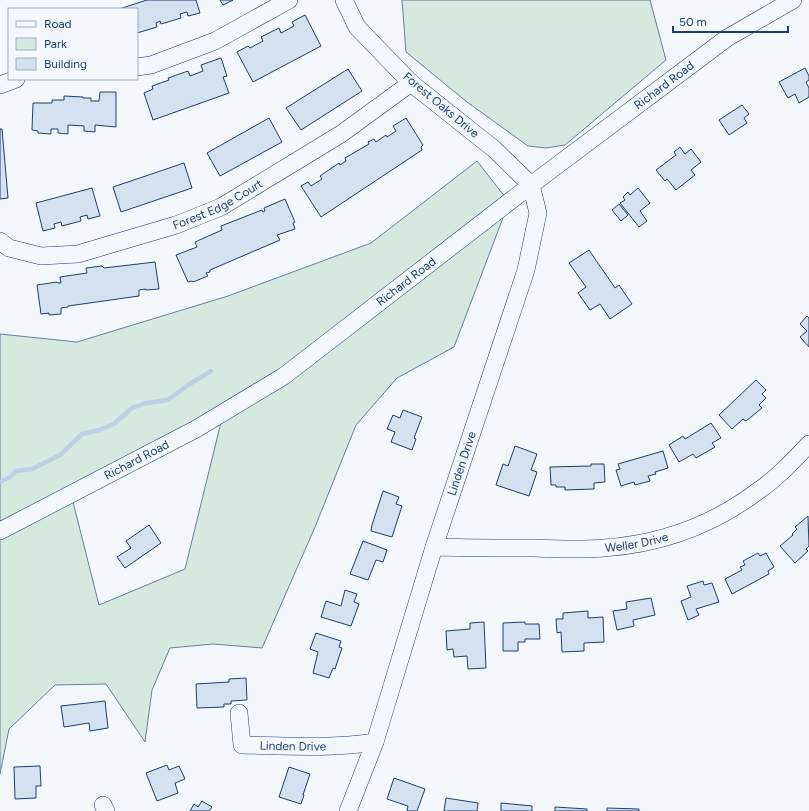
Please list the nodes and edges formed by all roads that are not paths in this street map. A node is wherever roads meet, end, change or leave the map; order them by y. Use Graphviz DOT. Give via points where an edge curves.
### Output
graph roads {
  1 [pos="289,0"];
  2 [pos="344,0"];
  3 [pos="793,0"];
  4 [pos="138,67"];
  5 [pos="13,80"];
  6 [pos="411,83"];
  7 [pos="0,85"];
  8 [pos="531,185"];
  9 [pos="0,241"];
  10 [pos="809,444"];
  11 [pos="0,531"];
  12 [pos="434,548"];
  13 [pos="239,713"];
  14 [pos="375,742"];
  15 [pos="348,811"];
  1 -- 4 [label="street" via="215,41 151,65"];
  2 -- 6 [label="street, Forest Oaks Drive" via="357,27"];
  3 -- 8 [label="street, Richard Road" via="727,38"];
  5 -- 7 [label="street"];
  6 -- 8 [label="street, Forest Oaks Drive" via="494,149"];
  6 -- 9 [label="street, Forest Edge Court" via="335,138 221,207 176,225 78,254 42,256 9,248"];
  8 -- 11 [label="street, Richard Road" via="284,376 196,429"];
  8 -- 12 [label="street, Linden Drive" via="538,213 526,270"];
  10 -- 12 [label="street, Weller Drive" via="774,479 742,502 691,529 656,540 602,548"];
  12 -- 14 [label="street, Linden Drive"];
  13 -- 14 [label="street, Linden Drive" via="242,745 315,747"];
  14 -- 15 [label="street, Linden Drive"];
}
